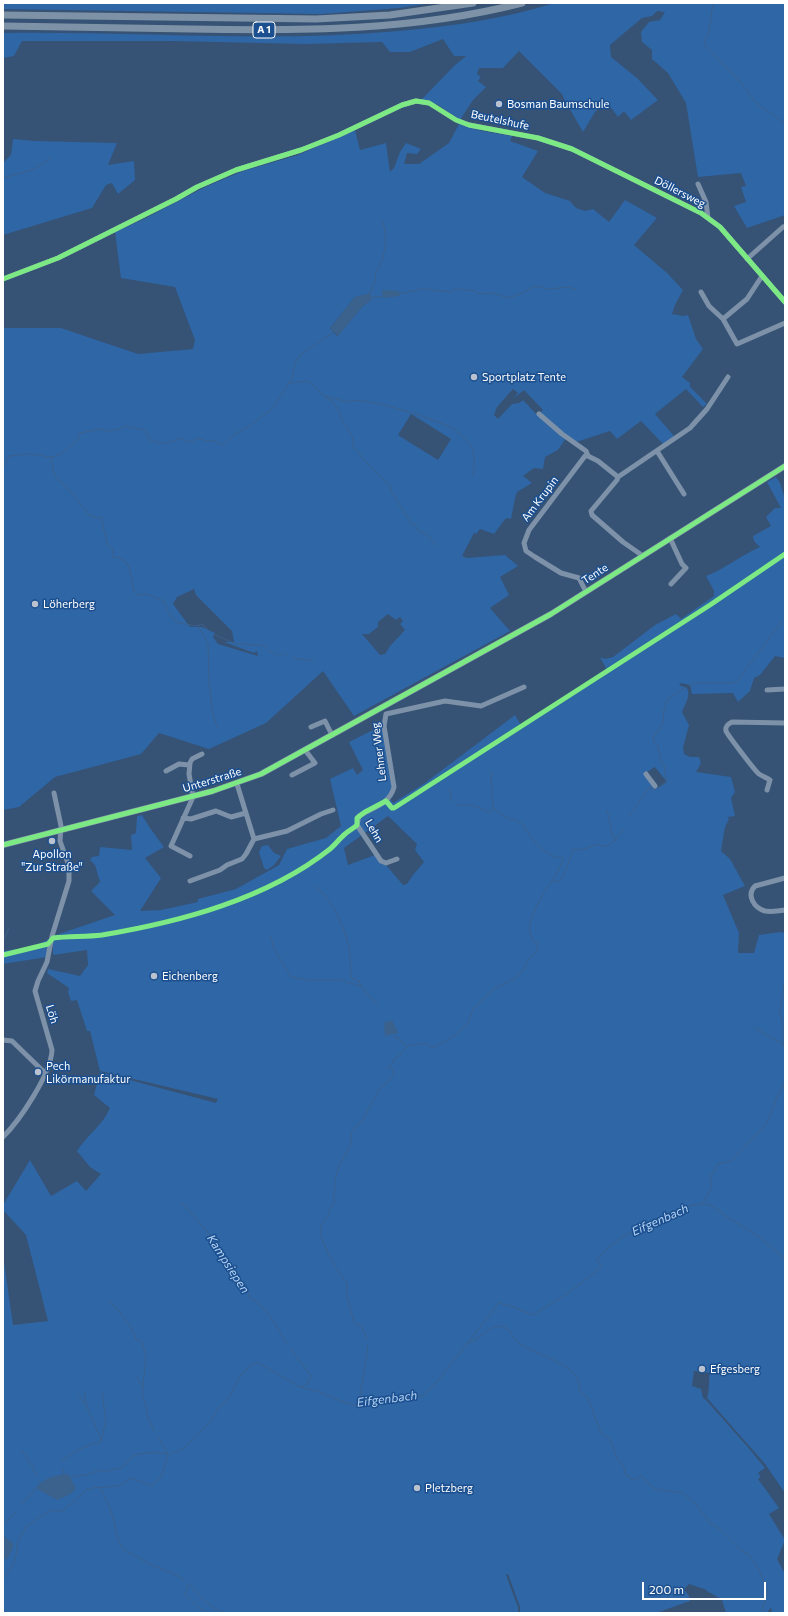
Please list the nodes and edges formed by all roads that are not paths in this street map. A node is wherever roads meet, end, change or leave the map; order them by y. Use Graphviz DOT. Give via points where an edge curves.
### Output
graph roads {
  1 [pos="473,3"];
  2 [pos="522,3"];
  3 [pos="3,15"];
  4 [pos="3,26"];
  5 [pos="538,138"];
  6 [pos="698,184"];
  7 [pos="708,218"];
  8 [pos="783,227"];
  9 [pos="747,259"];
  10 [pos="762,276"];
  11 [pos="3,279"];
  12 [pos="702,292"];
  13 [pos="785,302"];
  14 [pos="723,319"];
  15 [pos="785,323"];
  16 [pos="728,376"];
  17 [pos="539,414"];
  18 [pos="657,451"];
  19 [pos="588,456"];
  20 [pos="785,466"];
  21 [pos="618,478"];
  22 [pos="684,494"];
  23 [pos="670,538"];
  24 [pos="643,556"];
  25 [pos="671,584"];
  26 [pos="586,592"];
  27 [pos="524,687"];
  28 [pos="785,689"];
  29 [pos="767,690"];
  30 [pos="411,692"];
  31 [pos="384,711"];
  32 [pos="785,723"];
  33 [pos="311,727"];
  34 [pos="332,735"];
  35 [pos="305,750"];
  36 [pos="202,754"];
  37 [pos="189,765"];
  38 [pos="166,770"];
  39 [pos="646,774"];
  40 [pos="292,775"];
  41 [pos="237,784"];
  42 [pos="655,786"];
  43 [pos="394,788"];
  44 [pos="767,790"];
  45 [pos="54,793"];
  46 [pos="193,797"];
  47 [pos="333,810"];
  48 [pos="246,813"];
  49 [pos="183,818"];
  50 [pos="60,829"];
  51 [pos="254,839"];
  52 [pos="3,845"];
  53 [pos="190,856"];
  54 [pos="397,859"];
  55 [pos="785,878"];
  56 [pos="190,881"];
  57 [pos="785,910"];
  58 [pos="3,1040"];
  59 [pos="46,1073"];
  60 [pos="3,1137"];
  1 -- 3 [label="highway, A 1" via="390,15 316,19"];
  2 -- 4 [label="highway, A 1" via="449,18 363,28 249,30"];
  5 -- 7 [label="street, Döllersweg" via="588,156"];
  5 -- 11 [label="street, Beutelshufe" via="469,125 429,103 416,101 301,150 236,170 43,265"];
  6 -- 7 [label="street, Döllersweg"];
  7 -- 9 [label="street, Döllersweg" via="720,227"];
  8 -- 9 [label="street"];
  9 -- 10 [label="street, Döllersweg"];
  10 -- 13 [label="street, Döllersweg"];
  10 -- 14 [label="street" via="747,299"];
  12 -- 14 [label="street" via="709,306"];
  14 -- 15 [label="street" via="737,344"];
  16 -- 18 [label="street" via="707,409 690,428"];
  17 -- 19 [label="street" via="586,451"];
  18 -- 21 [label="street"];
  18 -- 22 [label="street"];
  19 -- 21 [label="street"];
  19 -- 26 [label="street, Am Krupin" via="585,456 529,530 524,543 526,551 533,556 561,573 580,578"];
  20 -- 23 [label="main road, Tente"];
  21 -- 24 [label="street" via="591,511 592,515"];
  23 -- 24 [label="main road, Tente"];
  23 -- 25 [label="street" via="686,568"];
  24 -- 26 [label="main road, Tente"];
  26 -- 30 [label="main road, Tente"];
  27 -- 31 [label="street" via="481,706 446,701"];
  28 -- 29 [label="street"];
  30 -- 31 [label="main road, Unterstraße"];
  31 -- 34 [label="main road, Unterstraße"];
  31 -- 43 [label="street, Lehner Weg"];
  32 -- 44 [label="street" via="732,722 727,726 727,733 754,768 771,781"];
  33 -- 34 [label="street" via="325,721"];
  34 -- 35 [label="main road, Unterstraße"];
  35 -- 40 [label="street" via="315,763"];
  35 -- 41 [label="main road, Unterstraße"];
  36 -- 37 [label="street, Unterstraße" via="192,759"];
  37 -- 38 [label="street, Unterstraße" via="179,764"];
  37 -- 46 [label="street, Unterstraße"];
  39 -- 42 [label="street"];
  41 -- 46 [label="main road, Unterstraße"];
  41 -- 48 [label="street"];
  43 -- 54 [label="street, Lehn" via="386,801 359,816 357,826 381,861 386,863"];
  45 -- 50 [label="street"];
  46 -- 49 [label="street, Unterstraße"];
  46 -- 50 [label="main road, Unterstraße"];
  47 -- 51 [label="street" via="287,831"];
  48 -- 49 [label="street" via="231,817 216,811 191,819"];
  48 -- 51 [label="street"];
  49 -- 53 [label="street, Unterstraße" via="171,846"];
  50 -- 52 [label="main road, Unterstraße"];
  50 -- 59 [label="street, Löh" via="60,841 69,866 69,881 47,962 35,991 52,1050"];
  51 -- 56 [label="street" via="242,859"];
  55 -- 57 [label="street" via="755,886 751,894 754,904 763,910"];
  58 -- 59 [label="street" via="12,1041"];
  59 -- 60 [label="street, Löh" via="19,1119"];
}
